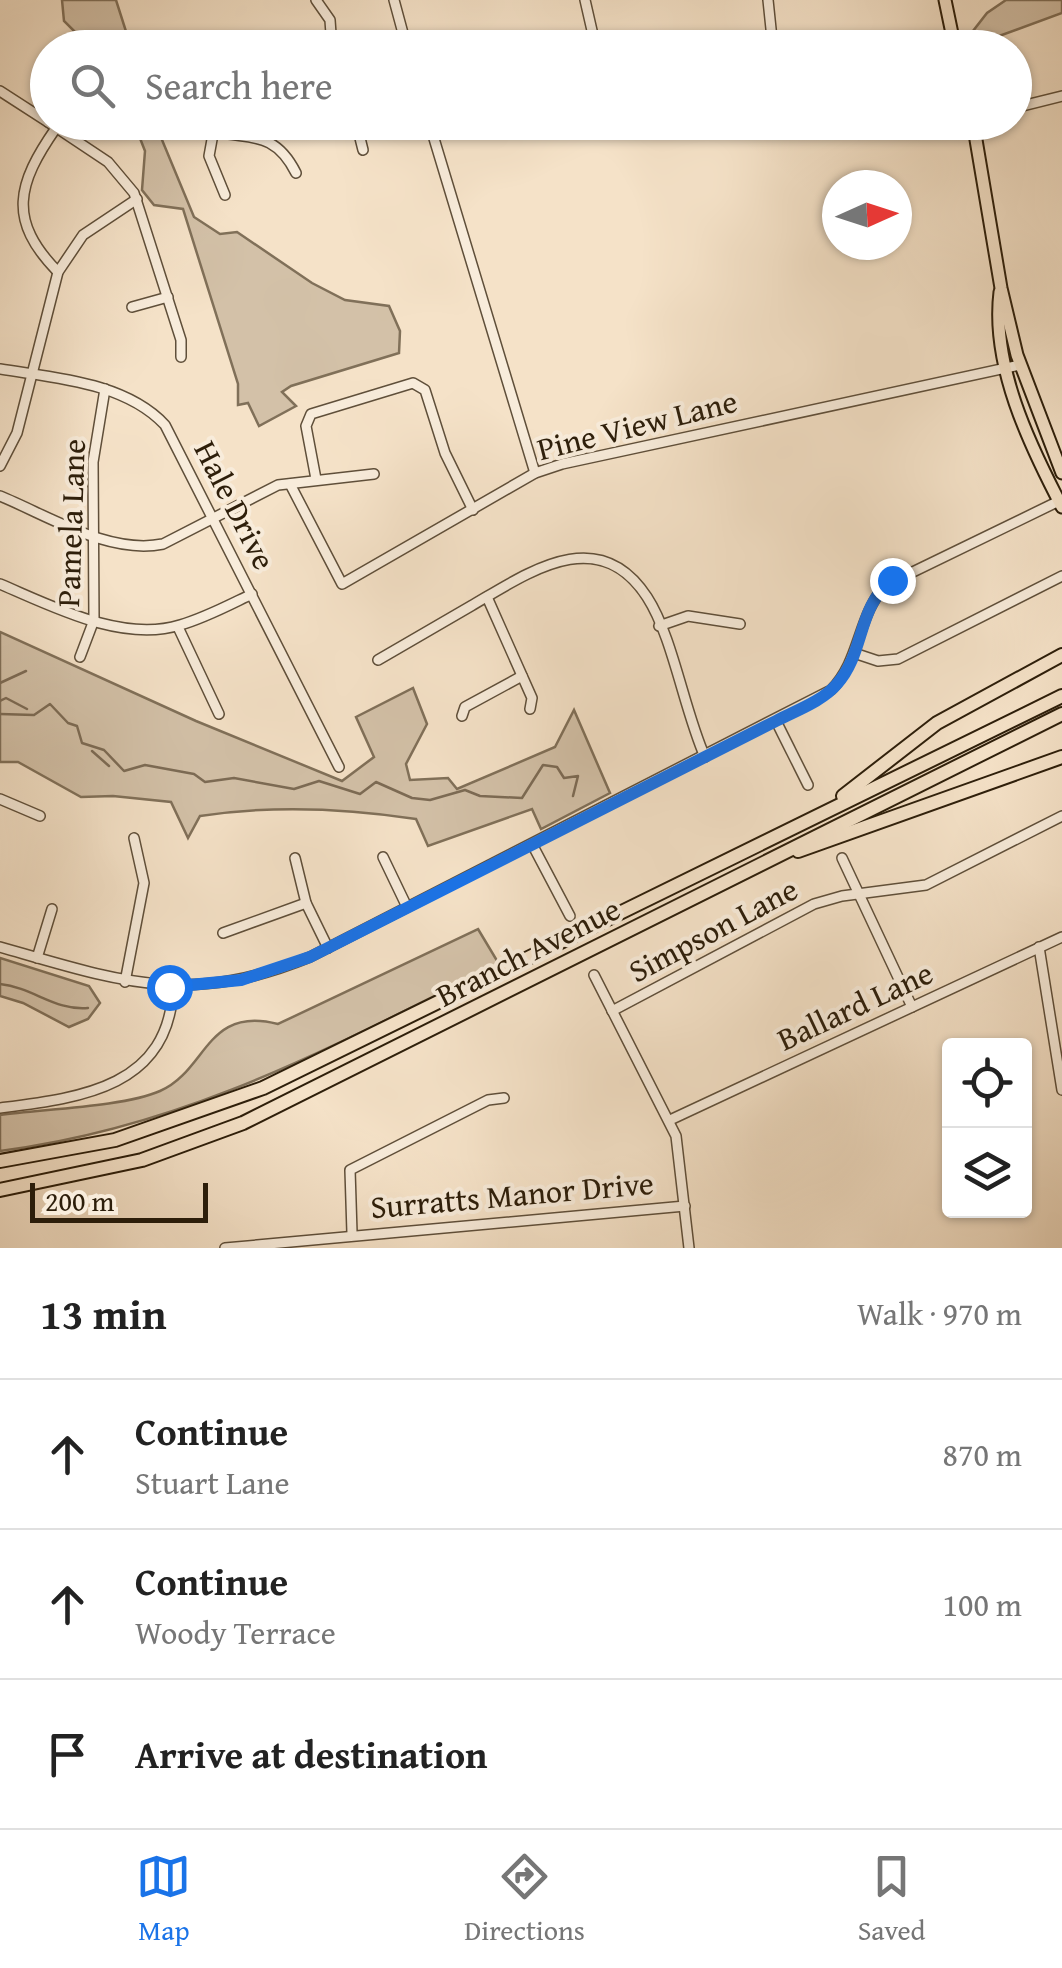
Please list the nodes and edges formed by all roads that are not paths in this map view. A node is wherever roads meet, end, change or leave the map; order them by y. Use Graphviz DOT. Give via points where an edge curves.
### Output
graph roads {
  1 [pos="316,0"];
  2 [pos="394,0"];
  3 [pos="585,0"];
  4 [pos="768,0"];
  5 [pos="945,0"];
  6 [pos="331,30"];
  7 [pos="402,30"];
  8 [pos="592,30"];
  9 [pos="771,30"];
  10 [pos="951,30"];
  11 [pos="0,91"];
  12 [pos="1062,96"];
  13 [pos="1032,104"];
  14 [pos="30,111"];
  15 [pos="43,140"];
  16 [pos="74,140"];
  17 [pos="213,140"];
  18 [pos="267,140"];
  19 [pos="360,140"];
  20 [pos="434,140"];
  21 [pos="975,140"];
  22 [pos="362,150"];
  23 [pos="296,172"];
  24 [pos="225,195"];
  25 [pos="136,199"];
  26 [pos="58,272"];
  27 [pos="1001,288"];
  28 [pos="168,297"];
  29 [pos="132,306"];
  30 [pos="181,357"];
  31 [pos="1020,365"];
  32 [pos="1006,368"];
  33 [pos="0,369"];
  34 [pos="29,374"];
  35 [pos="105,389"];
  36 [pos="1042,428"];
  37 [pos="0,466"];
  38 [pos="535,473"];
  39 [pos="1062,473"];
  40 [pos="374,474"];
  41 [pos="316,479"];
  42 [pos="290,484"];
  43 [pos="0,496"];
  44 [pos="1061,503"];
  45 [pos="473,510"];
  46 [pos="212,517"];
  47 [pos="92,534"];
  48 [pos="1062,576"];
  49 [pos="0,584"];
  50 [pos="252,594"];
  51 [pos="487,596"];
  52 [pos="94,620"];
  53 [pos="740,624"];
  54 [pos="178,626"];
  55 [pos="659,626"];
  56 [pos="854,653"];
  57 [pos="1062,655"];
  58 [pos="80,657"];
  59 [pos="378,660"];
  60 [pos="522,676"];
  61 [pos="1062,696"];
  62 [pos="530,709"];
  63 [pos="219,714"];
  64 [pos="1062,714"];
  65 [pos="462,716"];
  66 [pos="776,721"];
  67 [pos="705,757"];
  68 [pos="1062,757"];
  69 [pos="339,766"];
  70 [pos="808,785"];
  71 [pos="0,800"];
  72 [pos="40,816"];
  73 [pos="1062,816"];
  74 [pos="790,829"];
  75 [pos="134,838"];
  76 [pos="532,844"];
  77 [pos="383,857"];
  78 [pos="295,858"];
  79 [pos="842,858"];
  80 [pos="722,884"];
  81 [pos="859,894"];
  82 [pos="306,902"];
  83 [pos="407,908"];
  84 [pos="52,909"];
  85 [pos="570,916"];
  86 [pos="223,933"];
  87 [pos="1062,936"];
  88 [pos="0,947"];
  89 [pos="328,948"];
  90 [pos="1039,948"];
  91 [pos="36,958"];
  92 [pos="594,975"];
  93 [pos="125,982"];
  94 [pos="172,987"];
  95 [pos="912,1007"];
  96 [pos="612,1011"];
  97 [pos="1060,1060"];
  98 [pos="1062,1090"];
  99 [pos="504,1098"];
  100 [pos="0,1108"];
  101 [pos="670,1120"];
  102 [pos="0,1160"];
  103 [pos="0,1190"];
  104 [pos="685,1206"];
  105 [pos="352,1233"];
  106 [pos="225,1248"];
  107 [pos="689,1248"];
  1 -- 6 [label="street"];
  2 -- 7 [label="street"];
  3 -- 8 [label="street"];
  4 -- 9 [label="street"];
  5 -- 10 [label="main road"];
  11 -- 14 [label="street"];
  12 -- 13 [label="street"];
  15 -- 26 [label="street" via="22,202 36,248"];
  16 -- 25 [label="street" via="108,162"];
  17 -- 24 [label="street" via="210,156"];
  18 -- 23 [label="street"];
  19 -- 22 [label="street"];
  20 -- 38 [label="street"];
  21 -- 27 [label="main road"];
  25 -- 26 [label="street" via="83,234"];
  25 -- 28 [label="street"];
  26 -- 34 [label="street"];
  27 -- 31 [label="main road"];
  27 -- 32 [label="main road" via="997,314"];
  28 -- 29 [label="street"];
  28 -- 30 [label="street"];
  31 -- 32 [label="street, Pine View Lane"];
  31 -- 36 [label="main road"];
  32 -- 38 [label="street, Pine View Lane"];
  32 -- 44 [label="main road"];
  33 -- 34 [label="street, Hale Drive"];
  34 -- 35 [label="street, Hale Drive"];
  34 -- 37 [label="street" via="17,433"];
  35 -- 46 [label="street, Hale Drive" via="165,425"];
  35 -- 47 [label="street, Pamela Lane" via="93,462"];
  36 -- 39 [label="main road"];
  36 -- 44 [label="main road"];
  38 -- 45 [label="street, Pine View Lane"];
  40 -- 41 [label="street"];
  41 -- 42 [label="street"];
  41 -- 45 [label="street" via="306,426 311,414 414,382 425,390 445,454"];
  42 -- 45 [label="street, Pine View Lane" via="340,584"];
  42 -- 46 [label="street"];
  43 -- 47 [label="street"];
  44 -- 56 [label="street" via="892,580 870,604"];
  46 -- 47 [label="street" via="149,546"];
  46 -- 50 [label="street, Hale Drive"];
  47 -- 52 [label="street, Pamela Lane"];
  48 -- 56 [label="street" via="898,659"];
  49 -- 52 [label="street"];
  50 -- 54 [label="street"];
  50 -- 69 [label="street, Hale Drive"];
  51 -- 55 [label="street" via="537,568 583,558 631,578"];
  51 -- 59 [label="street"];
  51 -- 60 [label="street"];
  52 -- 54 [label="street"];
  52 -- 58 [label="street, Pamela Lane"];
  53 -- 55 [label="street" via="688,616"];
  54 -- 63 [label="street"];
  55 -- 67 [label="street"];
  56 -- 66 [label="street" via="832,690"];
  57 -- 74 [label="highway" via="937,723"];
  60 -- 62 [label="street"];
  60 -- 65 [label="street" via="465,707"];
  61 -- 74 [label="highway, Branch Avenue"];
  64 -- 80 [label="highway, Branch Avenue"];
  66 -- 67 [label="street"];
  66 -- 70 [label="street"];
  67 -- 76 [label="street"];
  68 -- 80 [label="highway"];
  71 -- 72 [label="street"];
  73 -- 81 [label="street, Simpson Lane" via="940,879"];
  74 -- 102 [label="highway, Branch Avenue" via="264,1088 115,1140"];
  75 -- 93 [label="street" via="144,883"];
  76 -- 83 [label="street"];
  76 -- 85 [label="street"];
  77 -- 83 [label="street"];
  78 -- 82 [label="street"];
  79 -- 81 [label="street"];
  80 -- 103 [label="highway, Branch Avenue" via="243,1123 142,1160"];
  81 -- 95 [label="street"];
  81 -- 96 [label="street, Simpson Lane" via="788,916"];
  82 -- 86 [label="street"];
  82 -- 89 [label="street"];
  83 -- 89 [label="street"];
  84 -- 91 [label="street"];
  87 -- 90 [label="street, Ballard Lane"];
  88 -- 91 [label="street"];
  89 -- 94 [label="street" via="241,980"];
  90 -- 95 [label="street, Ballard Lane"];
  90 -- 97 [label="street"];
  91 -- 93 [label="street"];
  92 -- 96 [label="street"];
  93 -- 94 [label="street"];
  94 -- 100 [label="street" via="169,1019 154,1048 121,1080 93,1093"];
  95 -- 101 [label="street, Ballard Lane"];
  96 -- 101 [label="street"];
  97 -- 98 [label="street"];
  99 -- 105 [label="street" via="350,1170"];
  101 -- 104 [label="street" via="680,1148"];
  104 -- 105 [label="street, Surratts Manor Drive"];
  104 -- 107 [label="street"];
  105 -- 106 [label="street, Surratts Manor Drive"];
}
